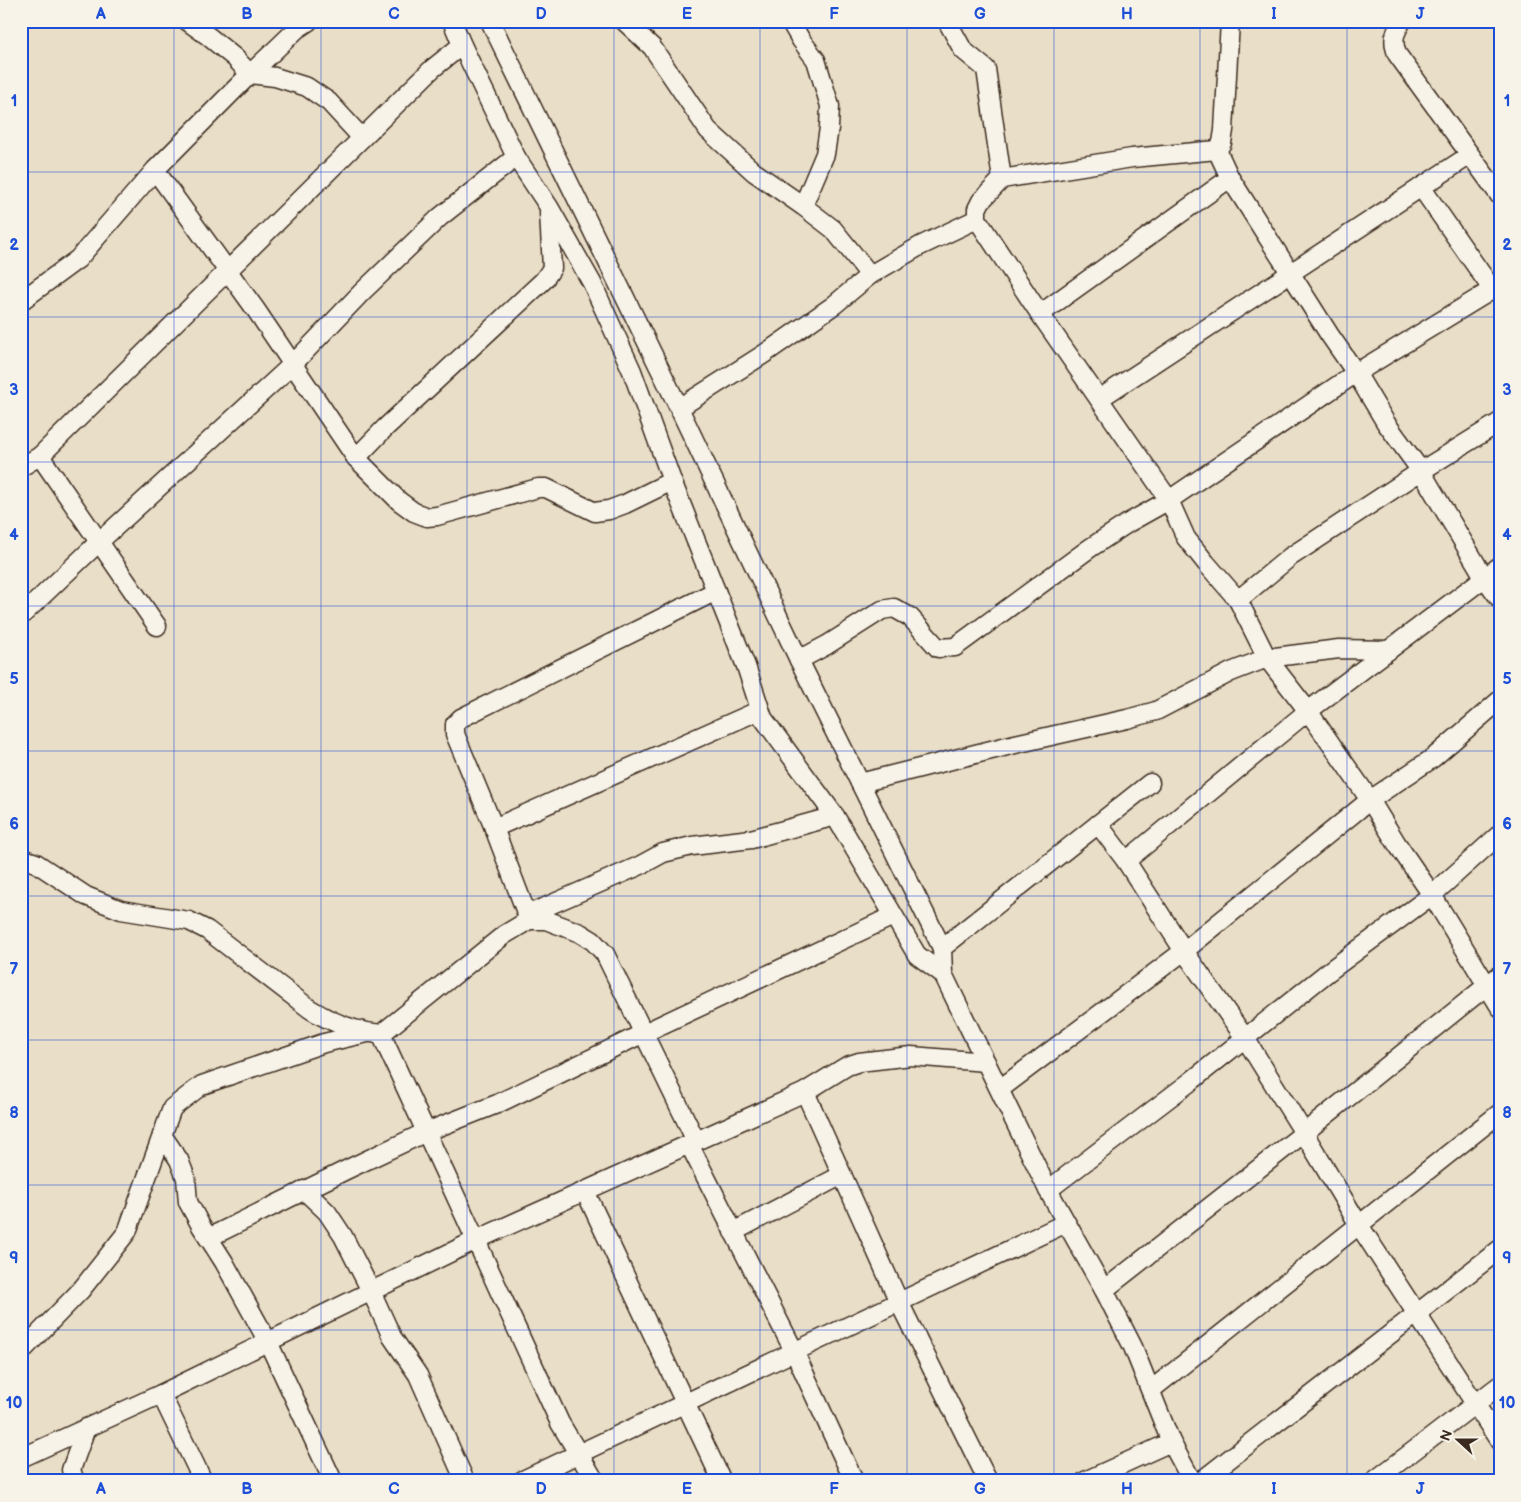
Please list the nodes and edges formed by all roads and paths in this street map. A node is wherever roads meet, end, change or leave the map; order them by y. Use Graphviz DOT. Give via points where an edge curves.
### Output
graph roads {
  1 [pos="186,21"];
  2 [pos="309,21"];
  3 [pos="452,21"];
  4 [pos="491,21"];
  5 [pos="624,21"];
  6 [pos="790,21"];
  7 [pos="947,21"];
  8 [pos="1230,21"];
  9 [pos="1402,21"];
  10 [pos="462,45"];
  11 [pos="250,74"];
  12 [pos="362,138"];
  13 [pos="1217,150"];
  14 [pos="1470,155"];
  15 [pos="516,157"];
  16 [pos="155,170"];
  17 [pos="1230,178"];
  18 [pos="1002,179"];
  19 [pos="1421,187"];
  20 [pos="1500,196"];
  21 [pos="803,206"];
  22 [pos="549,207"];
  23 [pos="977,219"];
  24 [pos="228,271"];
  25 [pos="1290,274"];
  26 [pos="870,275"];
  27 [pos="1496,287"];
  28 [pos="21,301"];
  29 [pos="1040,314"];
  30 [pos="294,364"];
  31 [pos="1356,373"];
  32 [pos="1099,399"];
  33 [pos="679,408"];
  34 [pos="1500,422"];
  35 [pos="40,456"];
  36 [pos="356,458"];
  37 [pos="21,467"];
  38 [pos="1421,471"];
  39 [pos="672,481"];
  40 [pos="1169,500"];
  41 [pos="100,542"];
  42 [pos="1500,566"];
  43 [pos="1484,577"];
  44 [pos="716,591"];
  45 [pos="1500,598"];
  46 [pos="1238,600"];
  47 [pos="21,616"];
  48 [pos="157,626"];
  49 [pos="1389,650"];
  50 [pos="1266,658"];
  51 [pos="798,660"];
  52 [pos="1500,700"];
  53 [pos="760,710"];
  54 [pos="1308,711"];
  55 [pos="860,783"];
  56 [pos="1150,783"];
  57 [pos="1370,800"];
  58 [pos="835,816"];
  59 [pos="1098,824"];
  60 [pos="494,828"];
  61 [pos="1500,834"];
  62 [pos="21,858"];
  63 [pos="1126,861"];
  64 [pos="1432,895"];
  65 [pos="894,916"];
  66 [pos="528,918"];
  67 [pos="942,948"];
  68 [pos="1184,951"];
  69 [pos="942,974"];
  70 [pos="1493,981"];
  71 [pos="1500,1007"];
  72 [pos="374,1033"];
  73 [pos="644,1033"];
  74 [pos="1245,1038"];
  75 [pos="986,1062"];
  76 [pos="1000,1089"];
  77 [pos="805,1092"];
  78 [pos="1500,1114"];
  79 [pos="426,1132"];
  80 [pos="1304,1133"];
  81 [pos="162,1135"];
  82 [pos="692,1143"];
  83 [pos="842,1175"];
  84 [pos="304,1190"];
  85 [pos="1048,1190"];
  86 [pos="584,1191"];
  87 [pos="1066,1223"];
  88 [pos="1359,1225"];
  89 [pos="733,1232"];
  90 [pos="208,1238"];
  91 [pos="476,1240"];
  92 [pos="1500,1249"];
  93 [pos="1104,1290"];
  94 [pos="372,1291"];
  95 [pos="900,1302"];
  96 [pos="1418,1314"];
  97 [pos="268,1342"];
  98 [pos="21,1352"];
  99 [pos="794,1352"];
  100 [pos="1500,1385"];
  101 [pos="1151,1390"];
  102 [pos="161,1394"];
  103 [pos="686,1402"];
  104 [pos="1476,1404"];
  105 [pos="86,1428"];
  106 [pos="1171,1442"];
  107 [pos="1500,1442"];
  108 [pos="578,1453"];
  109 [pos="21,1458"];
  110 [pos="74,1481"];
  111 [pos="203,1481"];
  112 [pos="333,1481"];
  113 [pos="465,1481"];
  114 [pos="520,1481"];
  115 [pos="596,1481"];
  116 [pos="722,1481"];
  117 [pos="854,1481"];
  118 [pos="988,1481"];
  119 [pos="1085,1481"];
  120 [pos="1192,1481"];
  121 [pos="1201,1481"];
  122 [pos="1374,1481"];
  1 -- 11 [label="street"];
  2 -- 11 [label="street"];
  3 -- 10 [label="street"];
  4 -- 33 [label="street"];
  5 -- 21 [label="street" via="652,47 708,130 754,172"];
  6 -- 21 [label="street" via="816,60 830,106 825,154"];
  7 -- 18 [label="street" via="962,50 986,69"];
  8 -- 13 [label="street" via="1224,130"];
  9 -- 14 [label="street" via="1395,32 1394,46 1398,54"];
  10 -- 12 [label="street" via="432,69"];
  10 -- 15 [label="street"];
  11 -- 12 [label="street" via="275,77 307,87 328,102"];
  11 -- 16 [label="street"];
  12 -- 24 [label="street"];
  13 -- 17 [label="street"];
  13 -- 18 [label="street" via="1132,158"];
  14 -- 19 [label="street"];
  14 -- 20 [label="street"];
  15 -- 22 [label="street"];
  15 -- 30 [label="street" via="440,217"];
  16 -- 24 [label="street"];
  16 -- 28 [label="street" via="78,259"];
  17 -- 25 [label="street"];
  17 -- 29 [label="street"];
  18 -- 23 [label="street" via="981,201"];
  19 -- 25 [label="street"];
  19 -- 27 [label="street"];
  21 -- 26 [label="street" via="833,229"];
  22 -- 36 [label="street" via="552,268 544,280"];
  22 -- 39 [label="street" via="592,283 632,371"];
  23 -- 26 [label="street" via="920,246"];
  23 -- 29 [label="street"];
  24 -- 30 [label="street"];
  24 -- 35 [label="street"];
  25 -- 31 [label="street"];
  25 -- 32 [label="street"];
  26 -- 33 [label="street" via="795,332"];
  27 -- 31 [label="street"];
  29 -- 32 [label="street"];
  30 -- 36 [label="street"];
  30 -- 41 [label="street"];
  31 -- 38 [label="street" via="1386,423"];
  31 -- 40 [label="street"];
  32 -- 40 [label="street"];
  33 -- 51 [label="street"];
  34 -- 38 [label="street"];
  35 -- 37 [label="street"];
  35 -- 41 [label="street"];
  36 -- 39 [label="street" via="399,501 427,517 538,488 556,492 595,512 609,510"];
  38 -- 43 [label="street"];
  38 -- 46 [label="street" via="1290,557"];
  39 -- 44 [label="street"];
  40 -- 46 [label="street" via="1186,538"];
  40 -- 51 [label="street" via="1090,548 955,647 938,648 910,617 894,608 882,610"];
  41 -- 47 [label="street"];
  41 -- 48 [label="street"];
  42 -- 43 [label="street"];
  43 -- 45 [label="street"];
  43 -- 49 [label="street"];
  44 -- 53 [label="street"];
  44 -- 60 [label="street" via="455,724 455,734"];
  46 -- 50 [label="street"];
  49 -- 50 [label="street" via="1339,649"];
  49 -- 54 [label="street"];
  50 -- 54 [label="street"];
  50 -- 55 [label="street" via="1156,711"];
  51 -- 55 [label="street"];
  52 -- 57 [label="street" via="1432,758"];
  53 -- 58 [label="street"];
  53 -- 60 [label="street"];
  54 -- 57 [label="street"];
  54 -- 63 [label="street"];
  55 -- 67 [label="street"];
  56 -- 59 [label="street"];
  57 -- 64 [label="street"];
  57 -- 68 [label="street"];
  58 -- 65 [label="street"];
  58 -- 66 [label="street" via="751,839 663,853"];
  59 -- 63 [label="street"];
  59 -- 67 [label="street"];
  60 -- 66 [label="street"];
  61 -- 64 [label="street"];
  62 -- 72 [label="street" via="36,863 86,896 121,910 189,921 207,930 326,1019"];
  63 -- 68 [label="street"];
  64 -- 70 [label="street"];
  64 -- 74 [label="street"];
  65 -- 69 [label="street" via="917,955"];
  65 -- 73 [label="street"];
  66 -- 72 [label="street"];
  66 -- 73 [label="street" via="546,920 593,941 605,954"];
  67 -- 69 [label="street"];
  68 -- 74 [label="street"];
  68 -- 76 [label="street"];
  69 -- 75 [label="street"];
  70 -- 71 [label="street"];
  70 -- 80 [label="street"];
  72 -- 79 [label="street"];
  72 -- 81 [label="street" via="324,1043 202,1085 172,1108"];
  73 -- 79 [label="street" via="497,1104"];
  73 -- 82 [label="street"];
  74 -- 80 [label="street"];
  74 -- 85 [label="street"];
  75 -- 76 [label="street"];
  75 -- 77 [label="street" via="910,1056 859,1062"];
  76 -- 85 [label="street"];
  77 -- 82 [label="street"];
  77 -- 83 [label="street"];
  78 -- 88 [label="street"];
  79 -- 84 [label="street"];
  79 -- 91 [label="street"];
  80 -- 88 [label="street"];
  80 -- 93 [label="street"];
  81 -- 90 [label="street" via="179,1160 186,1178 188,1202"];
  81 -- 98 [label="street" via="127,1232 81,1290"];
  82 -- 86 [label="street"];
  82 -- 89 [label="street"];
  83 -- 89 [label="street"];
  83 -- 95 [label="street"];
  84 -- 90 [label="street"];
  84 -- 94 [label="street" via="327,1212"];
  85 -- 87 [label="street"];
  86 -- 91 [label="street"];
  86 -- 103 [label="street"];
  87 -- 93 [label="street"];
  87 -- 95 [label="street"];
  88 -- 96 [label="street"];
  88 -- 101 [label="street"];
  89 -- 99 [label="street"];
  90 -- 97 [label="street"];
  91 -- 94 [label="street"];
  91 -- 108 [label="street" via="560,1423"];
  92 -- 96 [label="street"];
  93 -- 101 [label="street"];
  94 -- 97 [label="street"];
  94 -- 113 [label="street" via="392,1337 418,1375"];
  95 -- 99 [label="street"];
  95 -- 118 [label="street"];
  96 -- 104 [label="street"];
  96 -- 121 [label="street"];
  97 -- 102 [label="street"];
  97 -- 112 [label="street"];
  99 -- 103 [label="street"];
  99 -- 117 [label="street"];
  100 -- 104 [label="street"];
  101 -- 106 [label="street"];
  102 -- 105 [label="street"];
  102 -- 111 [label="street"];
  103 -- 108 [label="street"];
  103 -- 116 [label="street"];
  104 -- 107 [label="street"];
  104 -- 122 [label="street"];
  105 -- 109 [label="street"];
  105 -- 110 [label="street" via="71,1470"];
  106 -- 119 [label="street"];
  106 -- 120 [label="street"];
  108 -- 114 [label="street"];
  108 -- 115 [label="street"];
}
